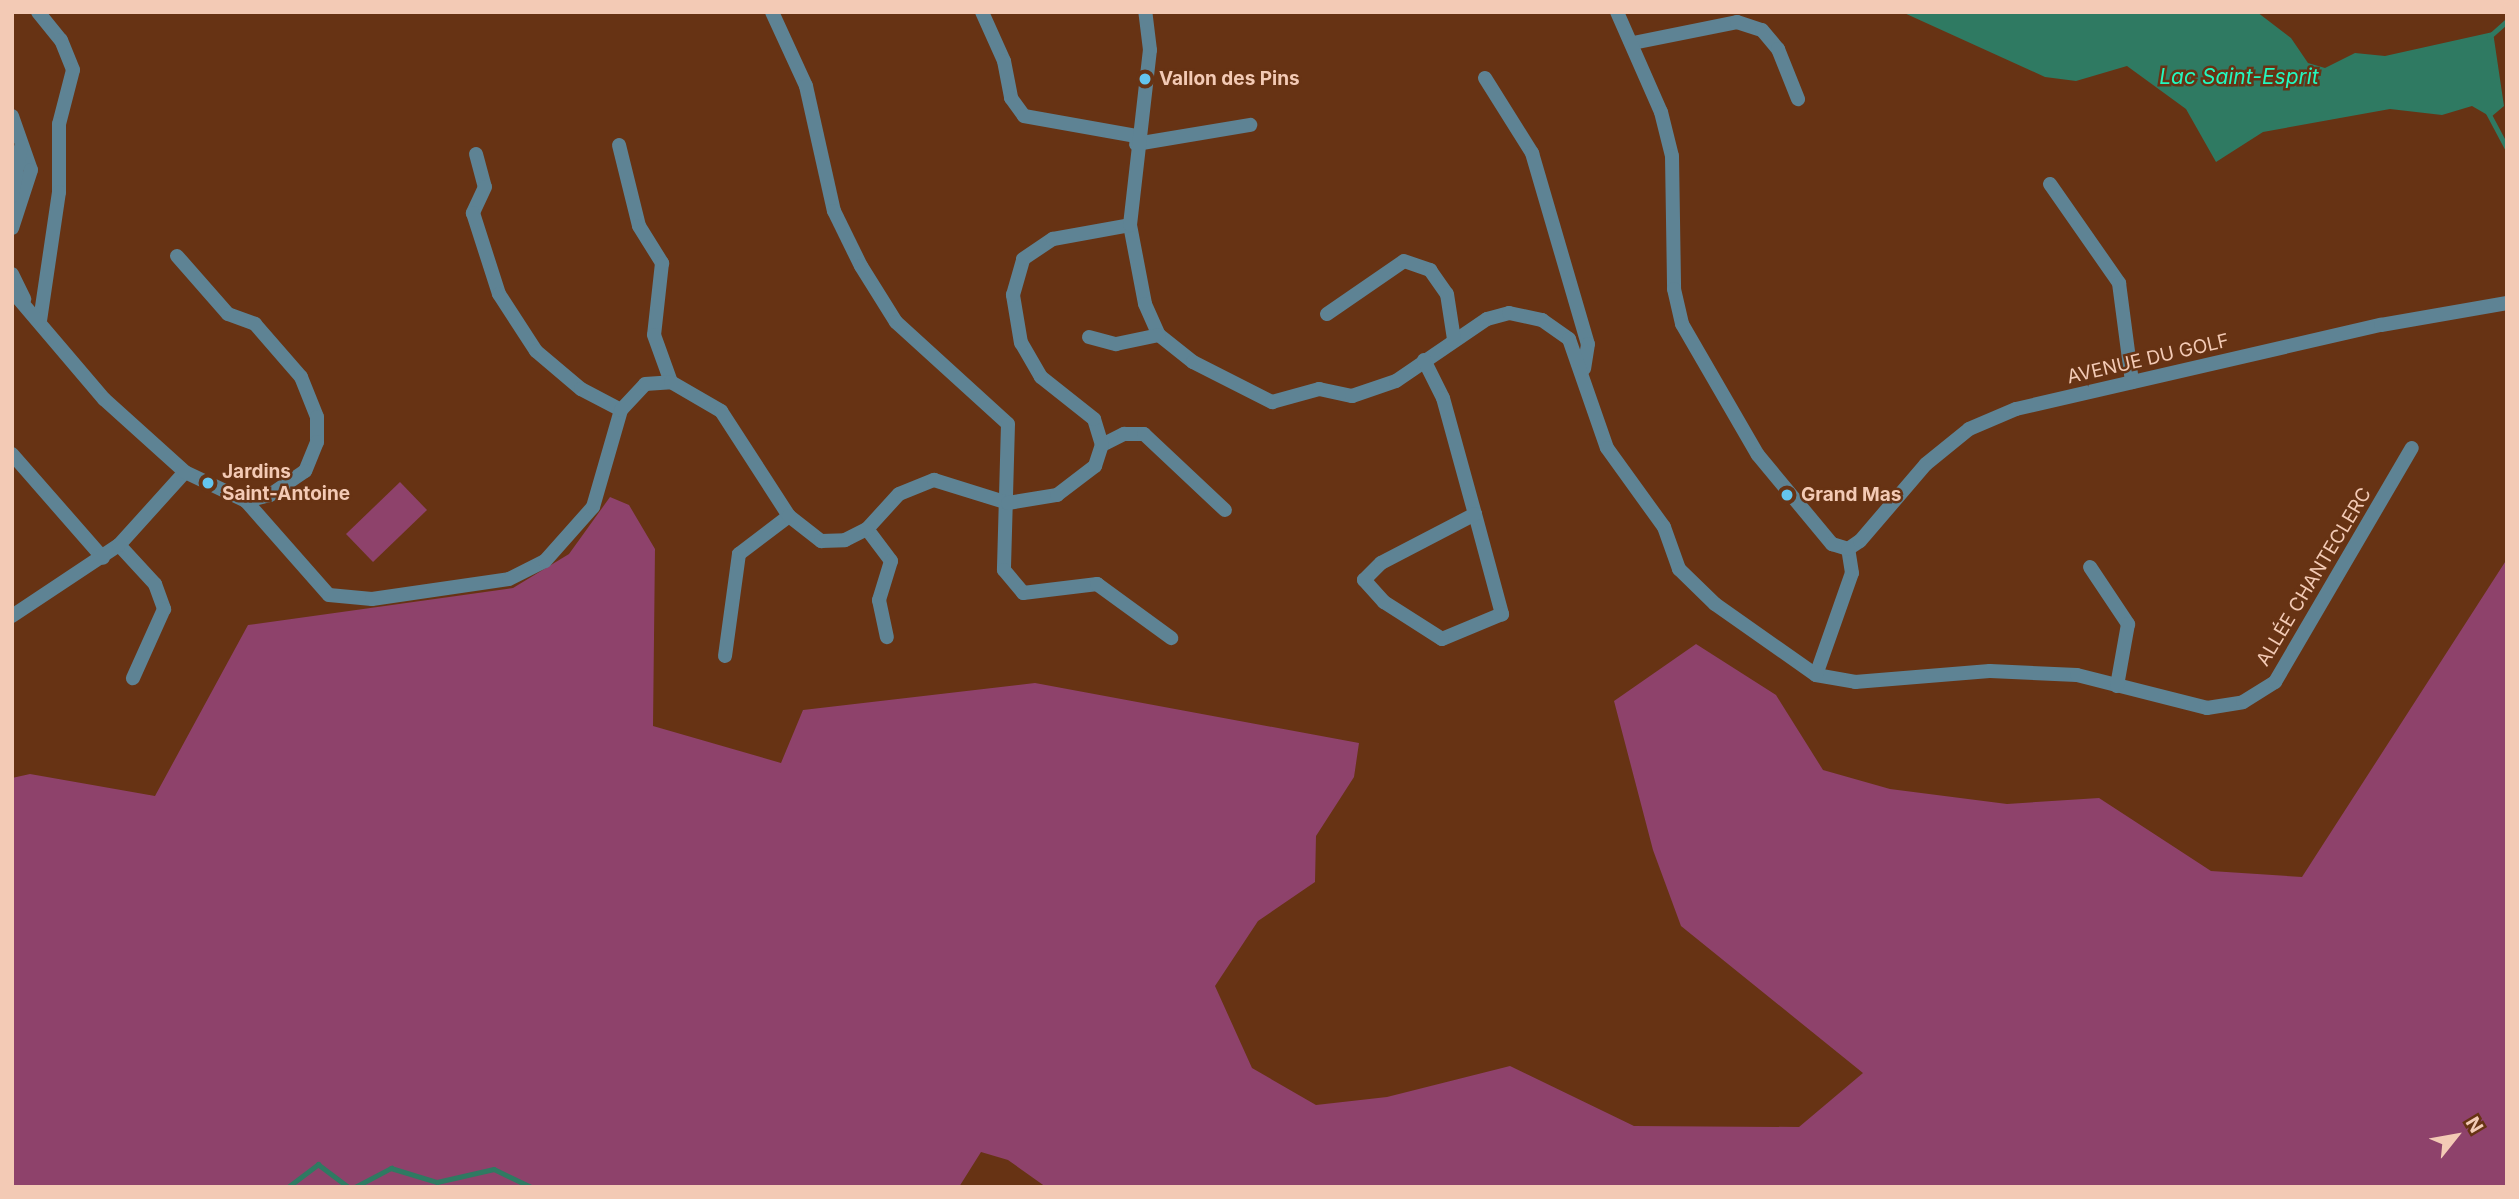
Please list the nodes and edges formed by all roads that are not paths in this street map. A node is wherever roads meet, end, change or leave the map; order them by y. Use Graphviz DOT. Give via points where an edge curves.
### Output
graph roads {
  1 [pos="38,12"];
  2 [pos="772,12"];
  3 [pos="982,12"];
  4 [pos="1145,12"];
  5 [pos="1617,12"];
  6 [pos="1633,43"];
  7 [pos="1485,78"];
  8 [pos="1798,99"];
  9 [pos="12,116"];
  10 [pos="1250,125"];
  11 [pos="22,138"];
  12 [pos="1136,140"];
  13 [pos="619,145"];
  14 [pos="476,153"];
  15 [pos="2050,184"];
  16 [pos="12,196"];
  17 [pos="1130,225"];
  18 [pos="12,228"];
  19 [pos="177,256"];
  20 [pos="12,274"];
  21 [pos="12,291"];
  22 [pos="2507,303"];
  23 [pos="27,304"];
  24 [pos="1327,314"];
  25 [pos="40,320"];
  26 [pos="1159,335"];
  27 [pos="1089,337"];
  28 [pos="1454,339"];
  29 [pos="1424,360"];
  30 [pos="1584,370"];
  31 [pos="671,382"];
  32 [pos="2132,382"];
  33 [pos="621,410"];
  34 [pos="1102,445"];
  35 [pos="2412,448"];
  36 [pos="12,454"];
  37 [pos="185,472"];
  38 [pos="246,501"];
  39 [pos="1008,503"];
  40 [pos="1225,510"];
  41 [pos="1475,514"];
  42 [pos="789,516"];
  43 [pos="867,529"];
  44 [pos="120,545"];
  45 [pos="1848,549"];
  46 [pos="103,558"];
  47 [pos="2090,567"];
  48 [pos="12,616"];
  49 [pos="887,637"];
  50 [pos="1171,638"];
  51 [pos="725,656"];
  52 [pos="1816,675"];
  53 [pos="133,678"];
  54 [pos="2117,686"];
  1 -- 25 [label="street" via="61,40 73,70 59,124 59,192"];
  2 -- 39 [label="street" via="806,86 834,211 861,266 896,322 1009,424"];
  3 -- 12 [label="street" via="1004,61 1011,98 1024,116"];
  4 -- 12 [label="street" via="1150,50"];
  5 -- 6 [label="street"];
  6 -- 8 [label="street" via="1737,22 1762,30 1778,49"];
  6 -- 45 [label="street" via="1672,156 1674,289 1682,324 1758,455 1832,544"];
  7 -- 30 [label="street" via="1532,153 1588,344"];
  9 -- 11 [label="street"];
  10 -- 12 [label="street"];
  11 -- 16 [label="street"];
  11 -- 18 [label="street" via="29,192"];
  12 -- 17 [label="street"];
  13 -- 31 [label="street" via="639,226 662,263 654,335"];
  14 -- 33 [label="street" via="485,187 473,213 499,294 536,351 581,389"];
  15 -- 32 [label="street" via="2119,283"];
  17 -- 26 [label="street" via="1145,304"];
  17 -- 34 [label="street" via="1053,239 1023,259 1013,295 1021,343 1041,377 1094,419"];
  19 -- 38 [label="street" via="229,314 255,324 300,377 317,417 317,442 305,471 270,495"];
  20 -- 23 [label="street"];
  21 -- 23 [label="street"];
  22 -- 32 [label="street, AVENUE DU GOLF"];
  23 -- 25 [label="street"];
  24 -- 28 [label="street" via="1404,261 1430,270 1447,294"];
  25 -- 37 [label="street" via="104,398"];
  26 -- 27 [label="street" via="1116,344"];
  26 -- 29 [label="street" via="1193,362 1272,401 1319,389 1352,396 1396,381"];
  28 -- 29 [label="street"];
  28 -- 30 [label="street" via="1509,313 1542,320 1569,339"];
  29 -- 41 [label="street" via="1444,398"];
  30 -- 52 [label="street" via="1607,448 1664,527 1679,569 1715,604"];
  31 -- 33 [label="street" via="645,384"];
  31 -- 42 [label="street" via="721,411"];
  32 -- 45 [label="street, AVENUE DU GOLF" via="2016,409 1969,429 1917,474"];
  33 -- 38 [label="street" via="593,507 545,561 509,579 372,599 329,595"];
  34 -- 39 [label="street" via="1095,466 1057,495"];
  34 -- 40 [label="street" via="1124,434 1144,434"];
  35 -- 54 [label="street, ALLÉE CHANTECLERC" via="2275,682 2243,702 2207,708"];
  36 -- 46 [label="street"];
  37 -- 38 [label="street"];
  37 -- 44 [label="street"];
  39 -- 43 [label="street" via="934,480 899,494"];
  39 -- 50 [label="street" via="1004,570 1023,593 1097,584"];
  41 -- 41 [label="street" via="1502,614 1491,623 1442,639 1384,603 1364,580 1381,563"];
  42 -- 43 [label="street" via="821,541 845,540"];
  42 -- 51 [label="street" via="739,554"];
  43 -- 49 [label="street" via="891,561 879,600"];
  44 -- 46 [label="street"];
  44 -- 53 [label="street" via="155,584 164,609"];
  45 -- 52 [label="street" via="1853,573"];
  46 -- 48 [label="street"];
  47 -- 54 [label="street" via="2129,624"];
  52 -- 54 [label="street, ALLÉE CHANTECLERC" via="1855,682 1990,671 2077,675"];
}
